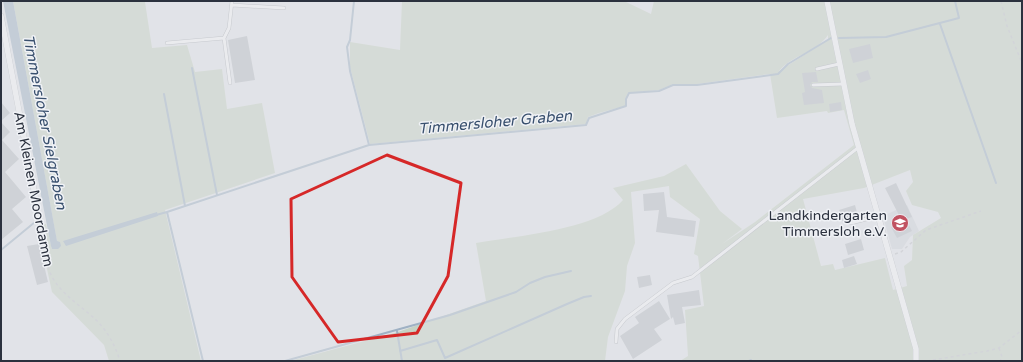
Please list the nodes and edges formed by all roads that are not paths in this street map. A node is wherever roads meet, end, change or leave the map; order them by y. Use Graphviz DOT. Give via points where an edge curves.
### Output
graph roads {
  1 [pos="827,1"];
  2 [pos="232,3"];
  3 [pos="284,8"];
  4 [pos="1,16"];
  5 [pos="224,38"];
  6 [pos="167,43"];
  7 [pos="839,64"];
  8 [pos="817,69"];
  9 [pos="230,83"];
  10 [pos="843,84"];
  11 [pos="813,85"];
  12 [pos="859,147"];
  13 [pos="878,216"];
  14 [pos="851,223"];
  15 [pos="44,243"];
  16 [pos="616,342"];
  17 [pos="916,361"];
  1 -- 7 [label="street"];
  2 -- 3 [label="lane"];
  2 -- 5 [label="lane" via="229,28"];
  4 -- 15 [label="street, Am Kleinen Moordamm"];
  5 -- 6 [label="lane"];
  5 -- 9 [label="lane"];
  7 -- 8 [label="lane"];
  7 -- 10 [label="street"];
  10 -- 11 [label="lane"];
  10 -- 12 [label="street"];
  12 -- 13 [label="street"];
  12 -- 16 [label="lane" via="692,277 672,283 625,319 617,329"];
  13 -- 14 [label="lane"];
  13 -- 17 [label="street" via="916,349"];
}
